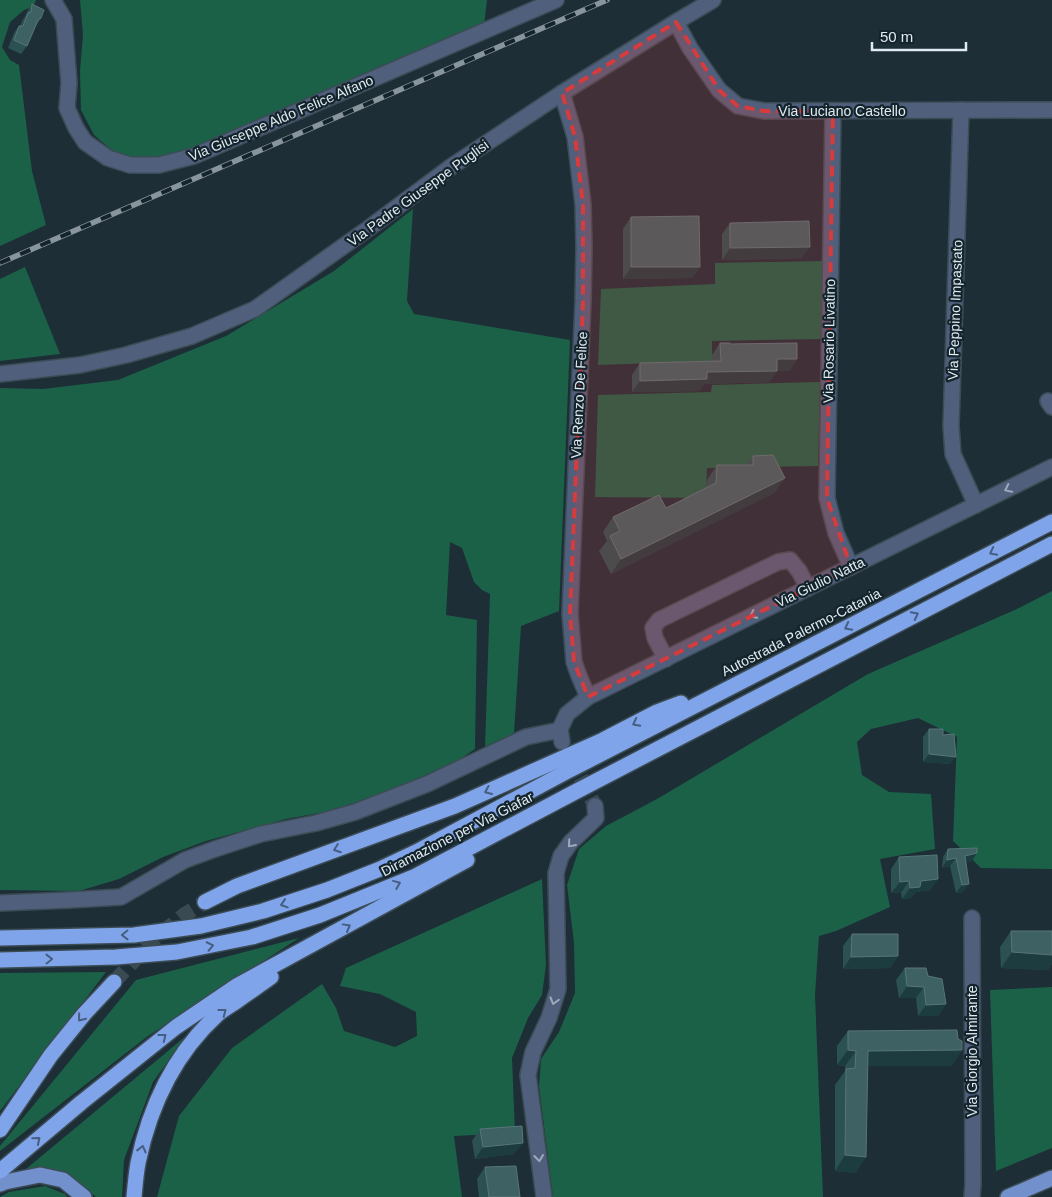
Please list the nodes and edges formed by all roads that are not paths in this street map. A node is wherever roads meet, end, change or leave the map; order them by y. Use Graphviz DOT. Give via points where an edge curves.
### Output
graph roads {
  1 [pos="53,0"];
  2 [pos="556,0"];
  3 [pos="713,0"];
  4 [pos="676,22"];
  5 [pos="562,93"];
  6 [pos="961,110"];
  7 [pos="1052,110"];
  8 [pos="833,111"];
  9 [pos="0,374"];
  10 [pos="1052,468"];
  11 [pos="976,505"];
  12 [pos="1052,522"];
  13 [pos="1052,544"];
  14 [pos="851,567"];
  15 [pos="808,588"];
  16 [pos="872,637"];
  17 [pos="666,658"];
  18 [pos="746,679"];
  19 [pos="588,697"];
  20 [pos="566,772"];
  21 [pos="595,806"];
  22 [pos="205,902"];
  23 [pos="0,903"];
  24 [pos="972,918"];
  25 [pos="0,938"];
  26 [pos="326,938"];
  27 [pos="0,960"];
  28 [pos="114,982"];
  29 [pos="0,1130"];
  30 [pos="0,1171"];
  31 [pos="1052,1178"];
  32 [pos="0,1184"];
  33 [pos="973,1193"];
  34 [pos="84,1197"];
  35 [pos="134,1197"];
  36 [pos="544,1197"];
  37 [pos="1008,1197"];
  1 -- 2 [label="street, Via Giuseppe Aldo Felice Alfano" via="64,19 68,108 76,128 85,142 108,158 130,165 159,165 194,156"];
  3 -- 4 [label="street, Via Padre Giuseppe Puglisi"];
  4 -- 5 [label="street, Via Padre Giuseppe Puglisi"];
  4 -- 8 [label="street, Via Luciano Castello" via="719,90 738,106 764,111"];
  5 -- 9 [label="street, Via Padre Giuseppe Puglisi" via="452,166 255,309 192,336 126,355 80,365"];
  5 -- 19 [label="street, Via Renzo De Felice" via="574,137 583,205 583,301 570,614 574,662"];
  6 -- 7 [label="street, Via Luciano Castello"];
  6 -- 8 [label="street, Via Luciano Castello"];
  6 -- 11 [label="street, Via Peppino Impastato" via="951,426 953,454"];
  8 -- 14 [label="street, Via Rosario Livatino" via="827,498 836,533"];
  10 -- 11 [label="street, Via Giulio Natta, one-way"];
  11 -- 14 [label="street, Via Giulio Natta"];
  12 -- 18 [label="highway, Autostrada Palermo-Catania, one-way"];
  16 -- 13 [label="highway, one-way"];
  14 -- 15 [label="street, Via Giulio Natta"];
  15 -- 17 [label="street, Via Giulio Natta, one-way"];
  15 -- 17 [label="street" via="790,560 778,562 659,620 654,628"];
  26 -- 16 [label="highway, one-way"];
  27 -- 16 [label="highway, Diramazione per Via Giafar, one-way" via="177,952 252,937 320,915 416,876"];
  17 -- 19 [label="street, Via Giulio Natta"];
  18 -- 20 [label="highway, Autostrada Palermo-Catania"];
  18 -- 22 [label="highway, one-way" via="656,712 603,740 455,806 237,886"];
  19 -- 23 [label="street, Via Giulio Natta" via="567,714 561,736 526,737 427,784 355,812 261,834 214,849 184,860 121,897"];
  20 -- 25 [label="highway, Diramazione per Via Giafar, one-way" via="380,869 263,911 201,926 134,935"];
  21 -- 36 [label="street, one-way" via="596,818 571,842 561,856 556,873 558,989 550,1018 533,1052 528,1075"];
  24 -- 33 [label="street, Via Giorgio Almirante"];
  30 -- 26 [label="highway, one-way" via="176,1028 238,985"];
  35 -- 26 [label="highway, one-way" via="138,1165 154,1106 181,1056 219,1014"];
  28 -- 29 [label="highway, one-way" via="51,1055"];
  31 -- 37 [label="main road"];
  32 -- 34 [label="main road" via="40,1175 63,1180"];
}
